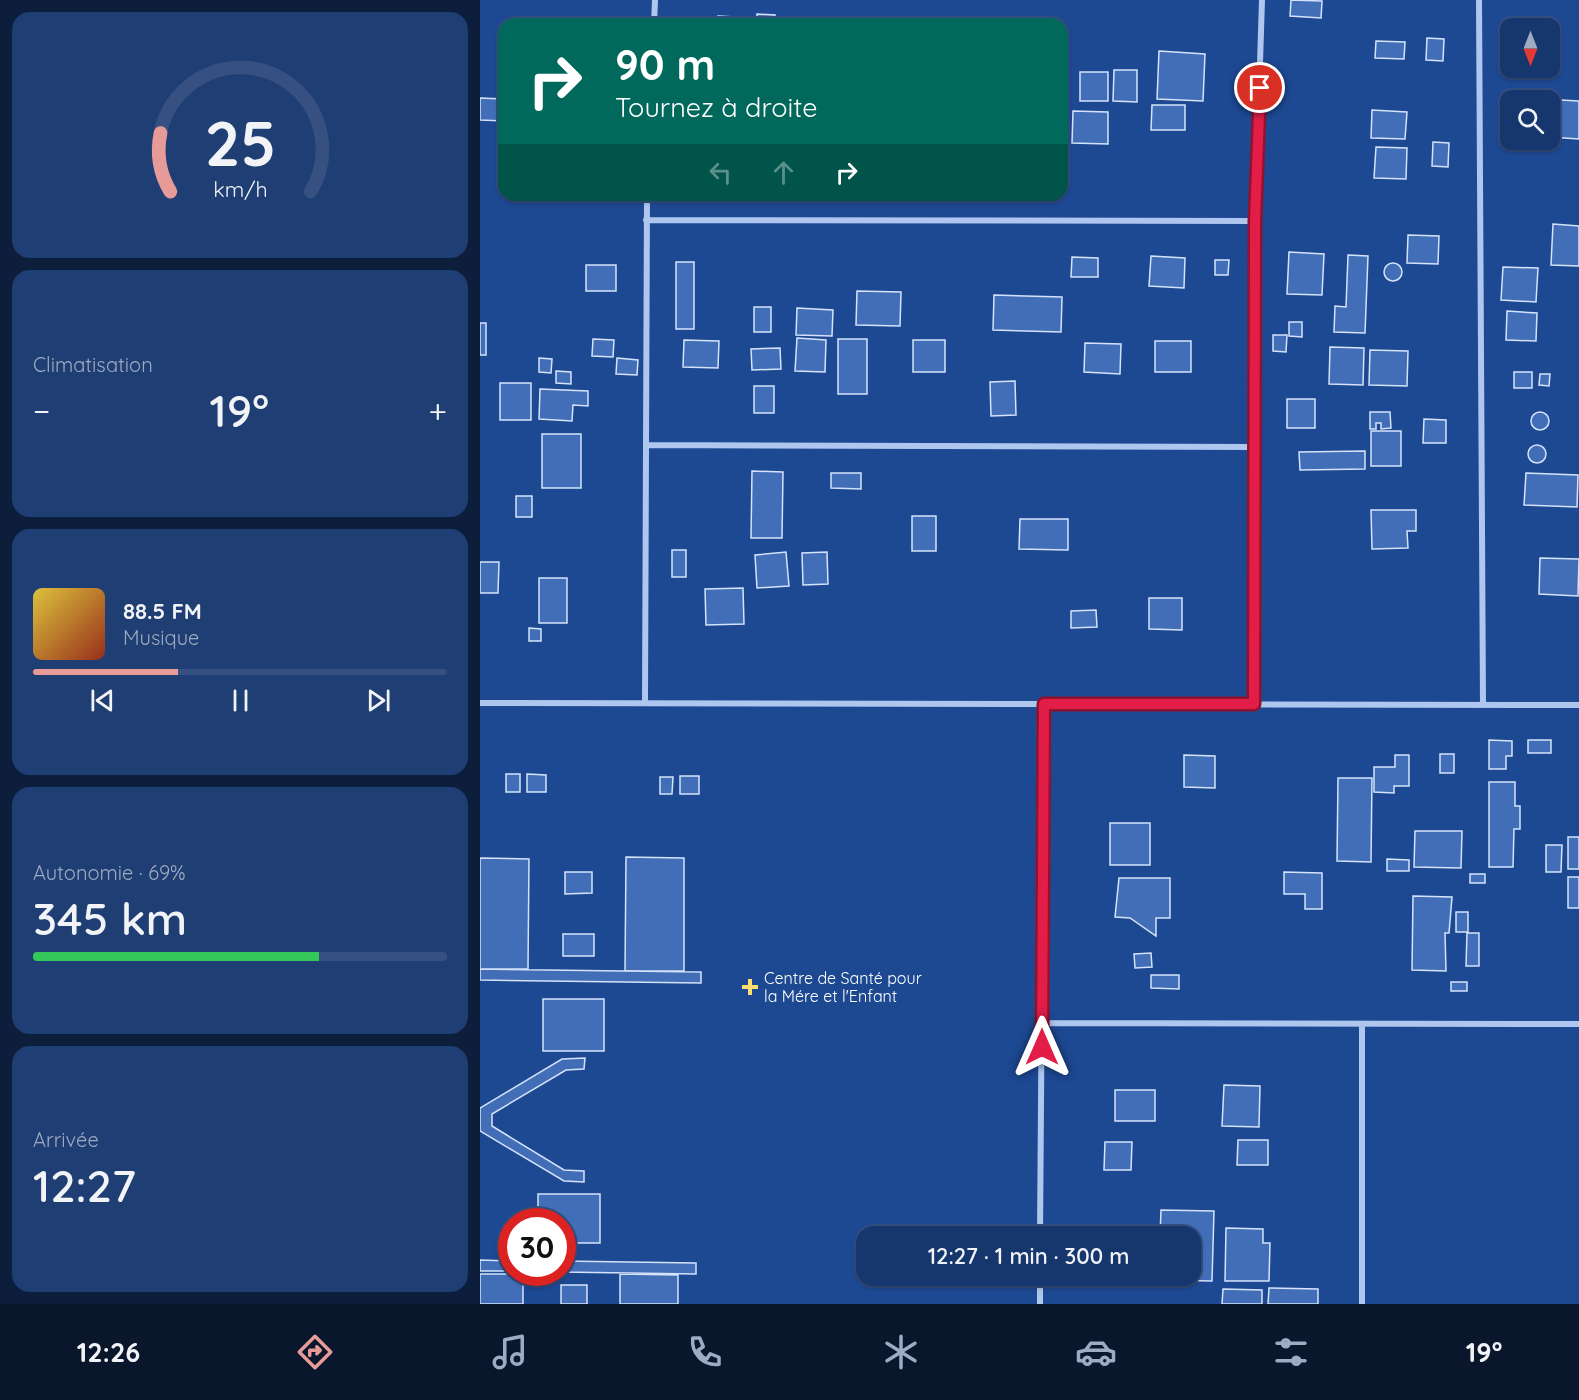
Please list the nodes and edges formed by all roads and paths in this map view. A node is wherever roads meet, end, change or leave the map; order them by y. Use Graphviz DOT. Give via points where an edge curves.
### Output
graph roads {
  1 [pos="655,0"];
  2 [pos="1262,0"];
  3 [pos="1479,0"];
  4 [pos="654,18"];
  5 [pos="647,201"];
  6 [pos="646,220"];
  7 [pos="1255,221"];
  8 [pos="646,445"];
  9 [pos="1255,447"];
  10 [pos="480,703"];
  11 [pos="645,703"];
  12 [pos="1044,704"];
  13 [pos="1254,704"];
  14 [pos="1483,705"];
  15 [pos="1579,705"];
  16 [pos="1042,1023"];
  17 [pos="1362,1023"];
  18 [pos="1579,1024"];
  19 [pos="1040,1226"];
  20 [pos="1040,1286"];
  21 [pos="1040,1304"];
  22 [pos="1362,1304"];
  1 -- 4 [label="street"];
  2 -- 7 [label="street"];
  3 -- 14 [label="street"];
  5 -- 6 [label="street"];
  6 -- 7 [label="street"];
  6 -- 8 [label="street"];
  7 -- 9 [label="street"];
  8 -- 9 [label="street"];
  8 -- 11 [label="street"];
  9 -- 13 [label="street"];
  10 -- 11 [label="street"];
  11 -- 12 [label="street"];
  12 -- 13 [label="street"];
  12 -- 16 [label="street"];
  13 -- 14 [label="street"];
  14 -- 15 [label="street"];
  16 -- 17 [label="street"];
  16 -- 19 [label="street"];
  17 -- 18 [label="street"];
  17 -- 22 [label="street"];
  20 -- 21 [label="street"];
}
